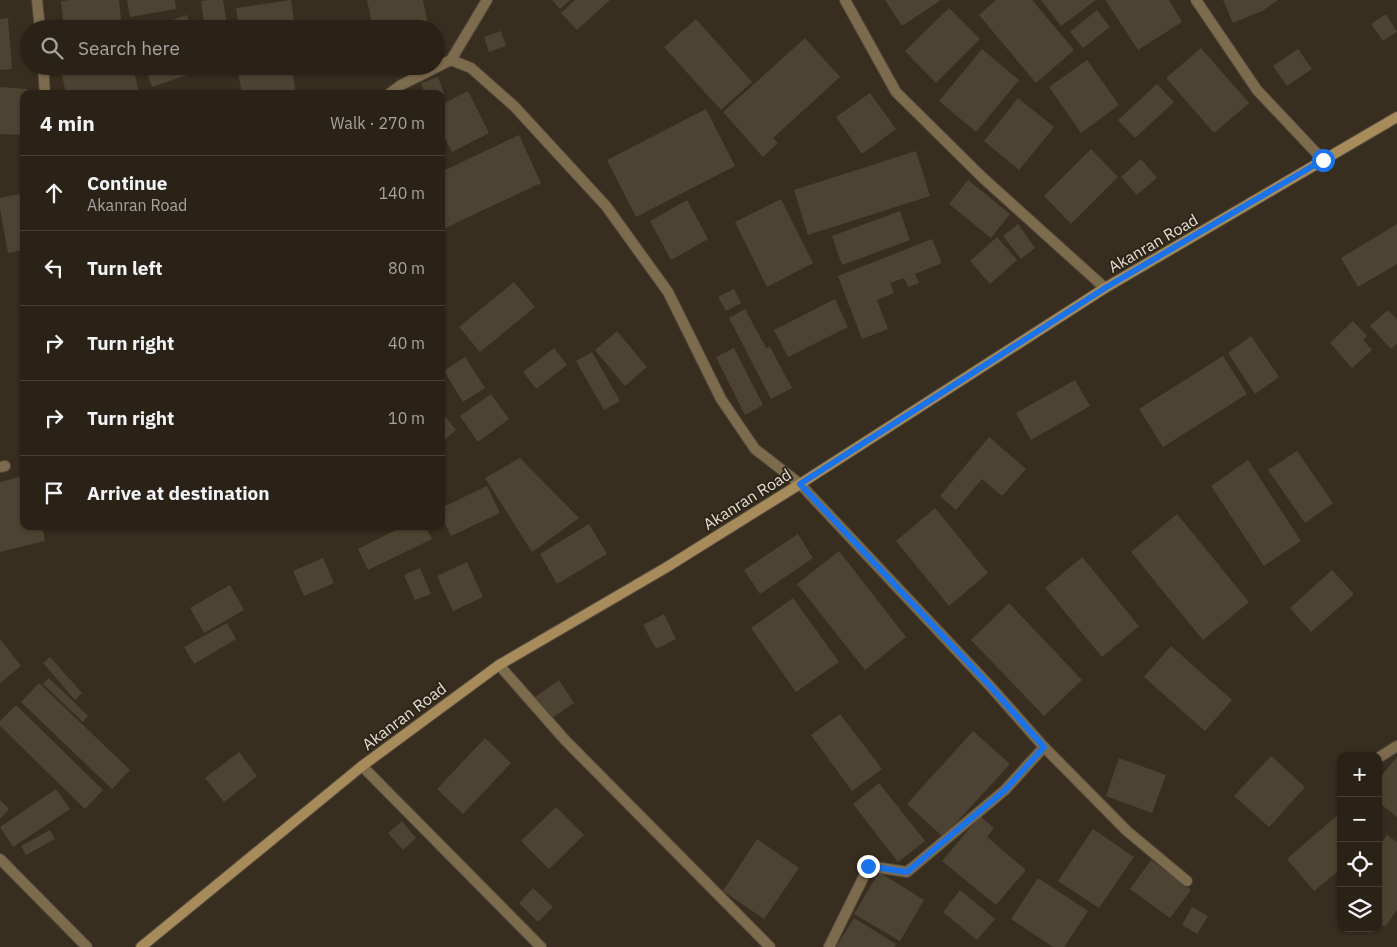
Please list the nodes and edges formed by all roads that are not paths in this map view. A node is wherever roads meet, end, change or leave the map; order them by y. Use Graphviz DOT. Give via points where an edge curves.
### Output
graph roads {
  1 [pos="38,0"];
  2 [pos="487,0"];
  3 [pos="845,0"];
  4 [pos="1196,0"];
  5 [pos="39,20"];
  6 [pos="451,60"];
  7 [pos="445,63"];
  8 [pos="44,75"];
  9 [pos="421,75"];
  10 [pos="46,90"];
  11 [pos="394,90"];
  12 [pos="1397,117"];
  13 [pos="1323,160"];
  14 [pos="1105,288"];
  15 [pos="800,484"];
  16 [pos="499,665"];
  17 [pos="1397,746"];
  18 [pos="1044,747"];
  19 [pos="1382,755"];
  20 [pos="362,766"];
  21 [pos="0,859"];
  22 [pos="1187,881"];
  23 [pos="86,947"];
  24 [pos="141,947"];
  25 [pos="541,947"];
  26 [pos="770,947"];
  27 [pos="828,947"];
  1 -- 5 [label="street"];
  2 -- 6 [label="street"];
  3 -- 14 [label="street" via="896,92 983,178"];
  4 -- 13 [label="street" via="1257,90"];
  6 -- 7 [label="street"];
  6 -- 15 [label="street" via="471,68 514,106 606,206 668,292 721,399 755,449"];
  8 -- 10 [label="street"];
  9 -- 11 [label="street"];
  12 -- 13 [label="main road, Akanran Road"];
  13 -- 14 [label="main road, Akanran Road"];
  14 -- 15 [label="main road, Akanran Road"];
  15 -- 16 [label="main road, Akanran Road" via="667,567"];
  15 -- 18 [label="street"];
  16 -- 20 [label="main road, Akanran Road"];
  16 -- 26 [label="street" via="565,740"];
  17 -- 19 [label="street"];
  18 -- 22 [label="street" via="1127,831"];
  18 -- 27 [label="street" via="1005,790 907,872 868,866"];
  20 -- 24 [label="main road, Akanran Road"];
  20 -- 25 [label="street"];
  21 -- 23 [label="street"];
}
